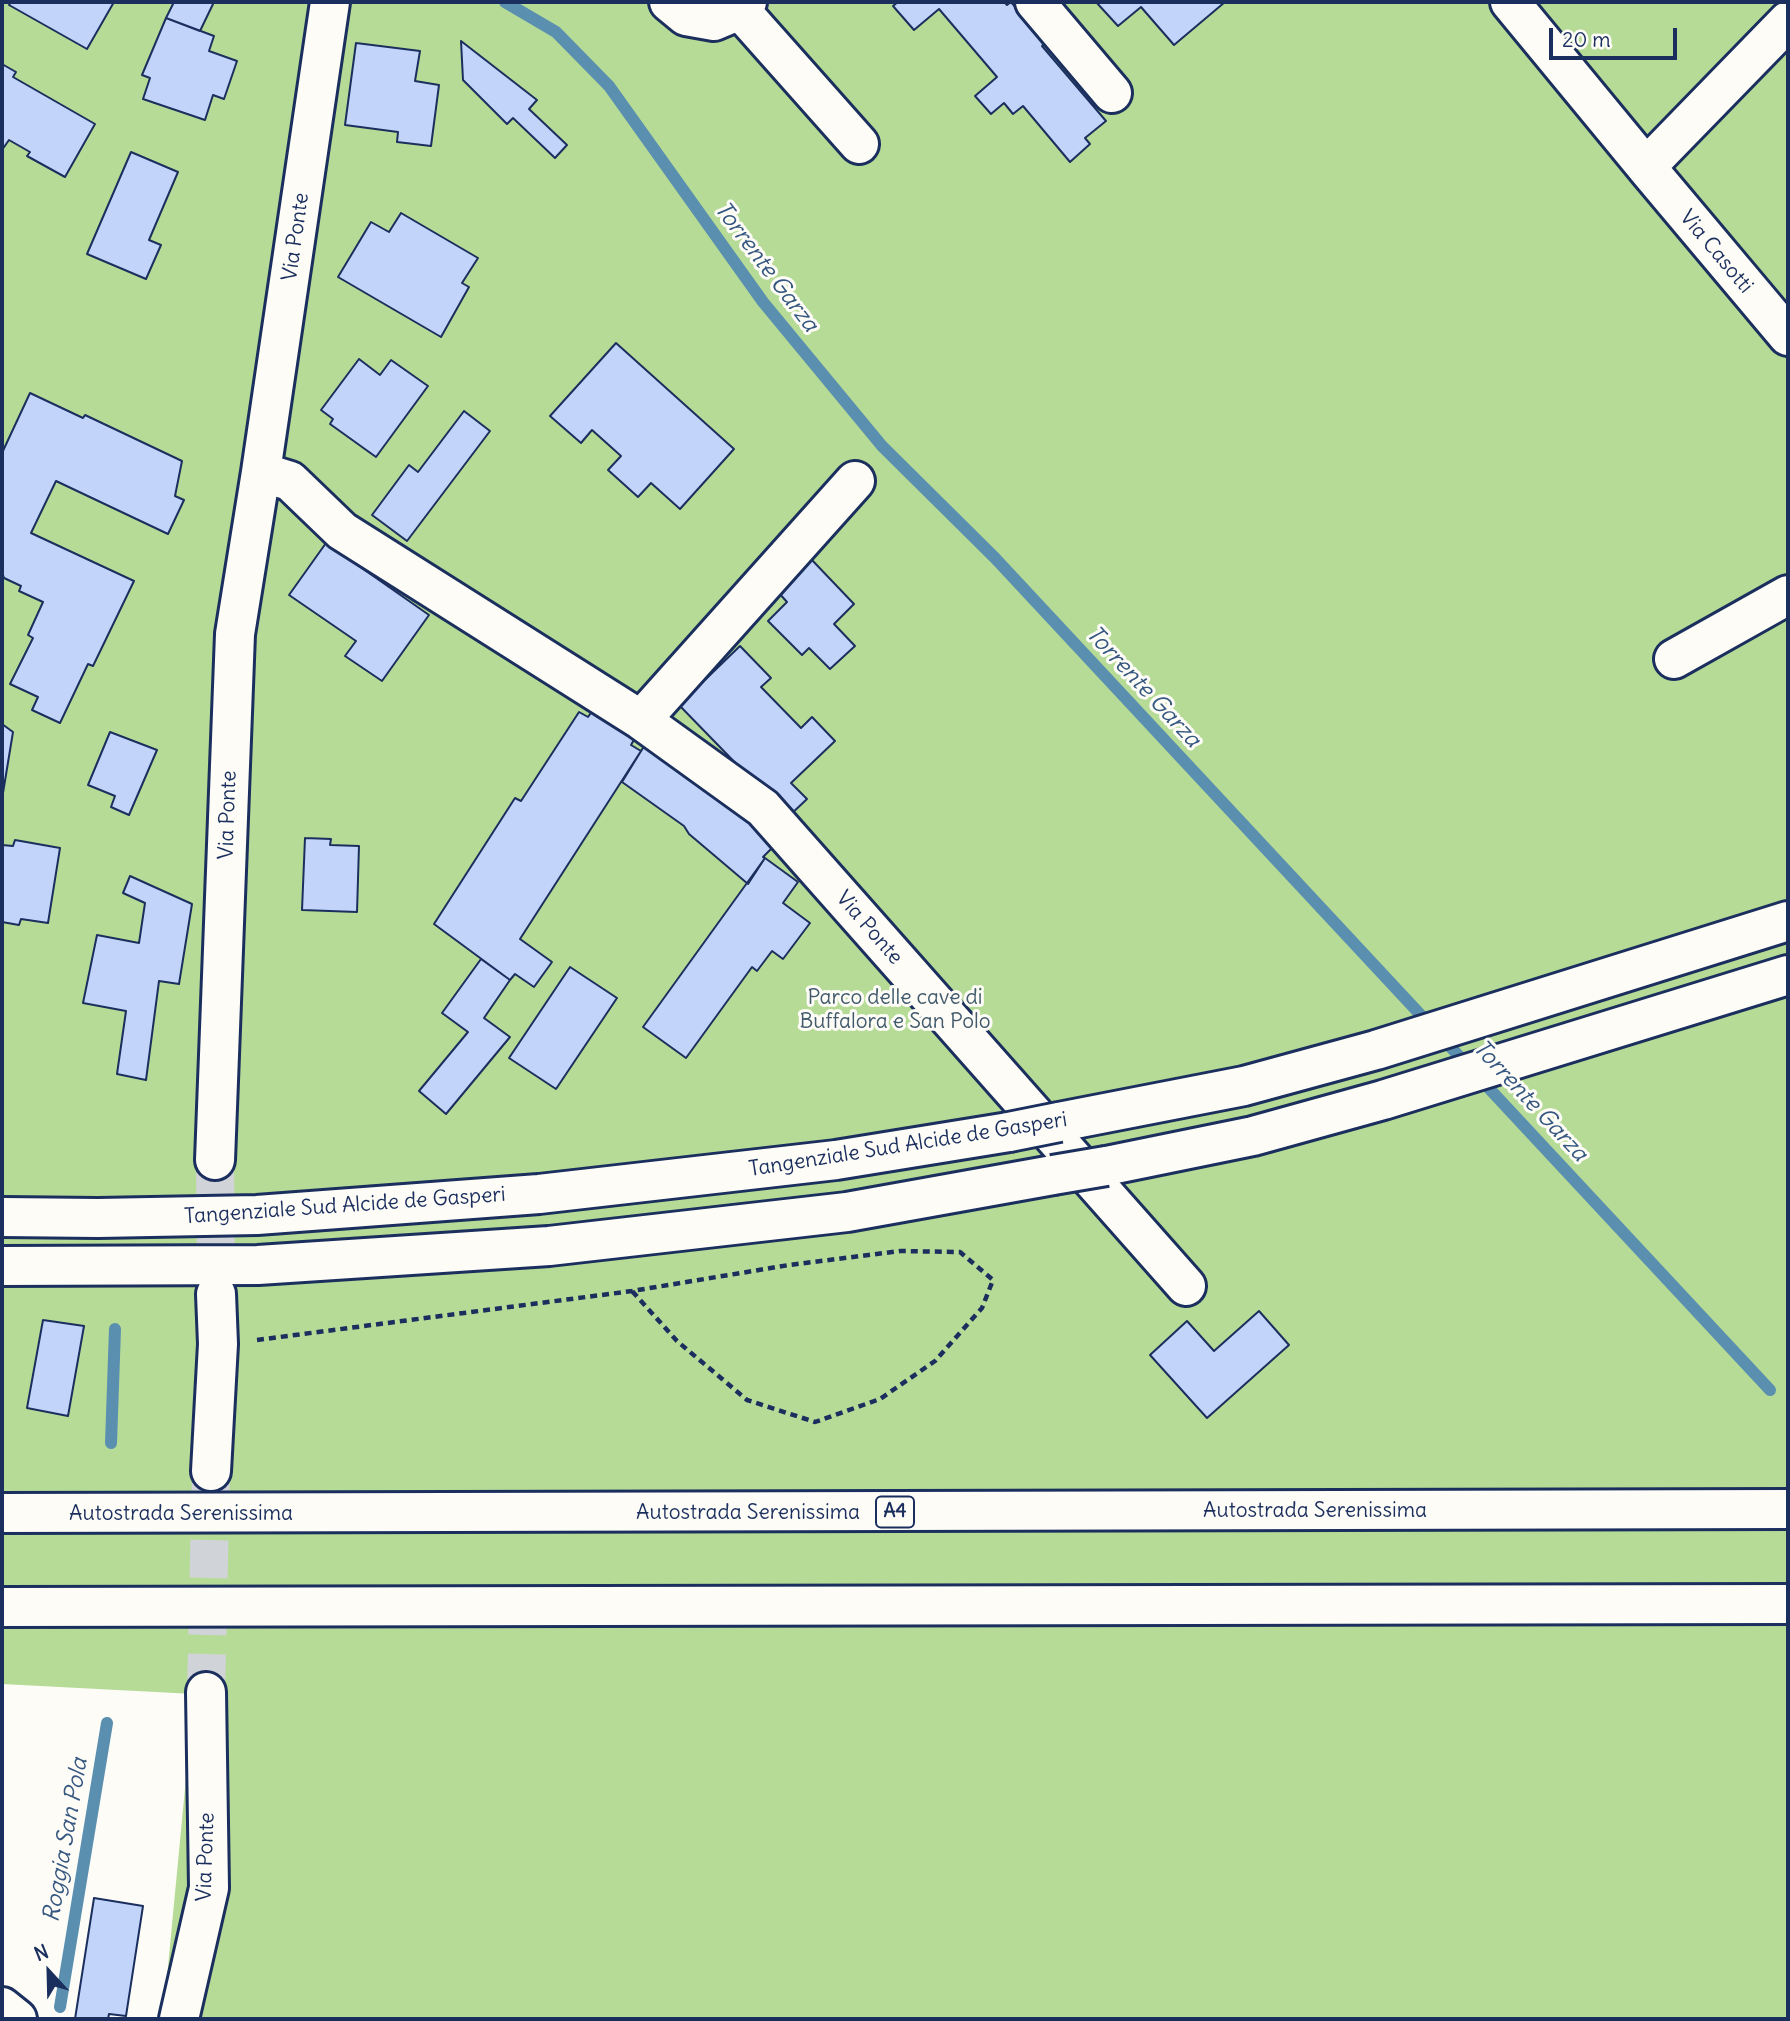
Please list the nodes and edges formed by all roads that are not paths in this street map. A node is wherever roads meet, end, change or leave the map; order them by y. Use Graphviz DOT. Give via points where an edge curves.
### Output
graph roads {
  1 [pos="330,2"];
  2 [pos="669,2"];
  3 [pos="1035,2"];
  4 [pos="1510,2"];
  5 [pos="743,6"];
  6 [pos="1788,21"];
  7 [pos="1112,93"];
  8 [pos="859,144"];
  9 [pos="1646,167"];
  10 [pos="1788,336"];
  11 [pos="261,472"];
  12 [pos="855,481"];
  13 [pos="1788,595"];
  14 [pos="1674,659"];
  15 [pos="641,720"];
  16 [pos="1788,921"];
  17 [pos="1788,975"];
  18 [pos="215,1160"];
  19 [pos="2,1217"];
  20 [pos="2,1266"];
  21 [pos="1186,1286"];
  22 [pos="216,1294"];
  23 [pos="211,1471"];
  24 [pos="1788,1510"];
  25 [pos="2,1513"];
  26 [pos="1788,1604"];
  27 [pos="2,1607"];
  28 [pos="206,1692"];
  29 [pos="2,2007"];
  30 [pos="17,2019"];
  31 [pos="179,2019"];
  1 -- 11 [label="main road, Via Ponte"];
  2 -- 5 [label="main road" via="686,16 714,21"];
  3 -- 7 [label="main road"];
  4 -- 9 [label="main road, Via Casotti"];
  5 -- 8 [label="main road"];
  6 -- 9 [label="main road"];
  9 -- 10 [label="main road, Via Casotti"];
  11 -- 15 [label="main road, Via Ponte" via="290,481 342,531"];
  11 -- 18 [label="main road, Via Ponte" via="235,634"];
  12 -- 15 [label="main road"];
  13 -- 14 [label="main road"];
  15 -- 21 [label="main road, Via Ponte" via="763,808"];
  16 -- 19 [label="main road, Tangenziale Sud Alcide de Gasperi, bridge" via="1244,1086 1009,1132 836,1160 539,1194 257,1214"];
  17 -- 20 [label="main road, bridge" via="1253,1136 847,1212 549,1246 258,1265"];
  22 -- 23 [label="main road"];
  24 -- 25 [label="main road, Autostrada Serenissima / A4"];
  26 -- 27 [label="main road"];
  28 -- 31 [label="main road, Via Ponte" via="209,1888"];
  29 -- 30 [label="main road"];
}
